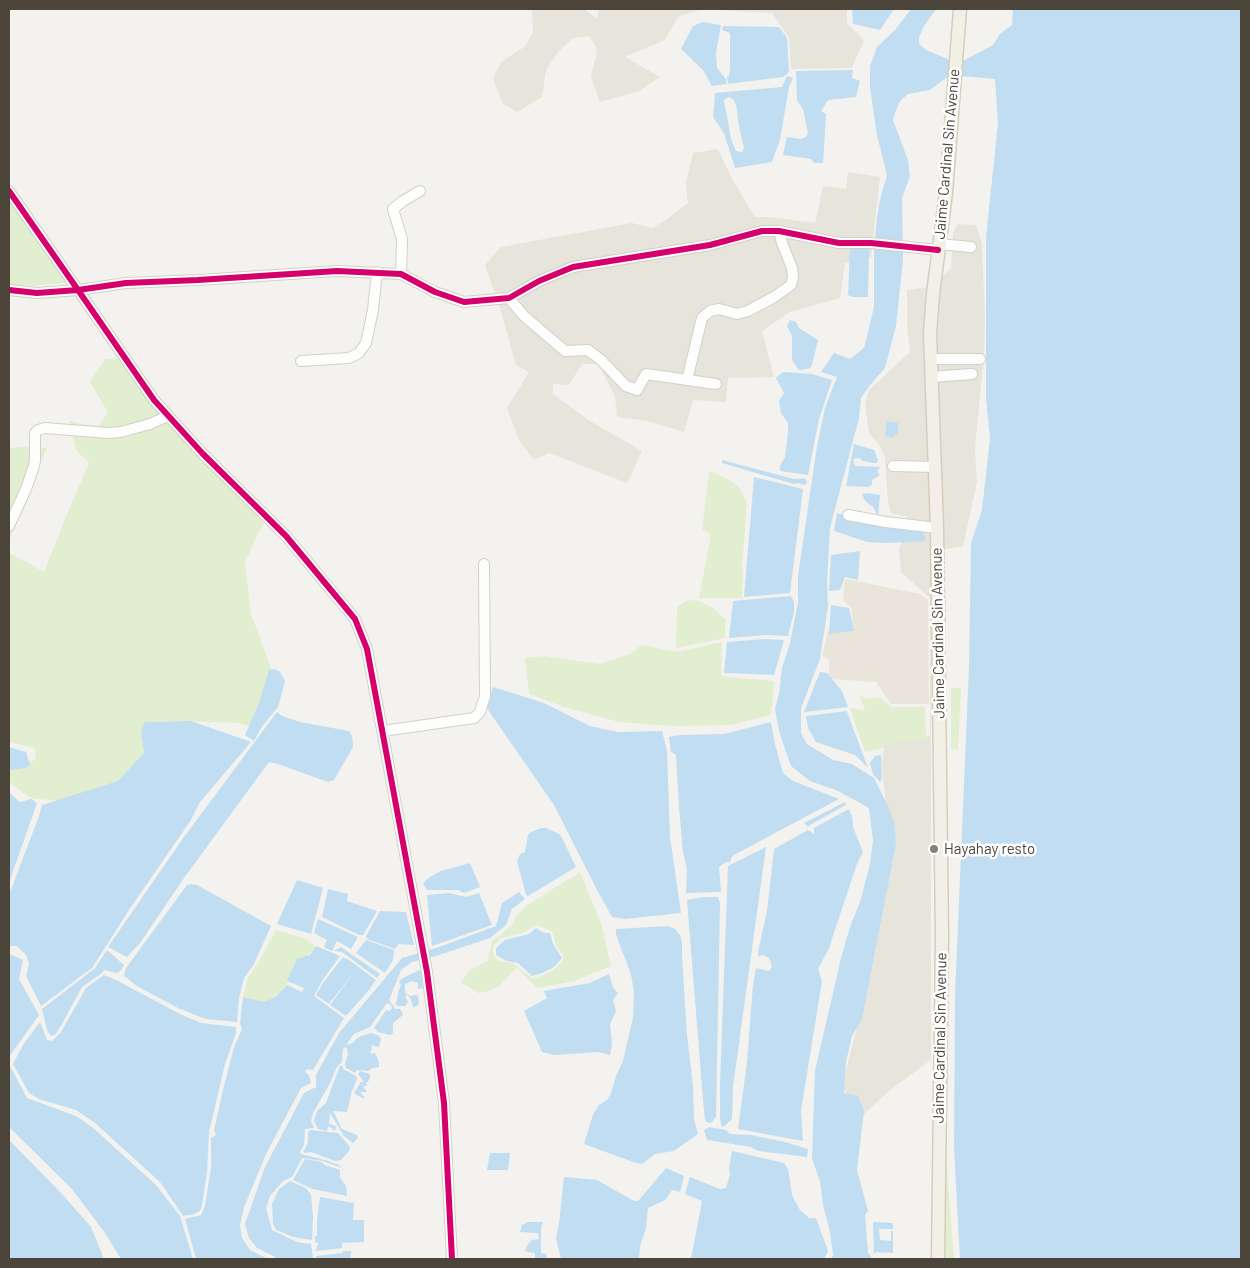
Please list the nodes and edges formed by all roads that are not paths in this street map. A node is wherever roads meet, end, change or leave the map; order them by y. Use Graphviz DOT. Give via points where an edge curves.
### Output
graph roads {
  1 [pos="960,9"];
  2 [pos="9,191"];
  3 [pos="420,191"];
  4 [pos="779,231"];
  5 [pos="938,247"];
  6 [pos="970,247"];
  7 [pos="377,272"];
  8 [pos="401,274"];
  9 [pos="9,290"];
  10 [pos="78,290"];
  11 [pos="509,298"];
  12 [pos="930,359"];
  13 [pos="980,359"];
  14 [pos="301,360"];
  15 [pos="972,374"];
  16 [pos="931,377"];
  17 [pos="687,380"];
  18 [pos="716,384"];
  19 [pos="168,416"];
  20 [pos="892,466"];
  21 [pos="935,467"];
  22 [pos="848,515"];
  23 [pos="9,526"];
  24 [pos="937,528"];
  25 [pos="484,564"];
  26 [pos="383,731"];
  27 [pos="452,1259"];
  28 [pos="938,1259"];
  1 -- 5 [label="main road, Jaime Cardinal Sin Avenue" via="946,193"];
  2 -- 10 [label="street"];
  3 -- 8 [label="street" via="393,209 402,239"];
  4 -- 5 [label="street" via="840,243"];
  4 -- 11 [label="street" via="762,231 710,245 573,267"];
  4 -- 17 [label="street" via="792,268 791,285 748,310 737,314 719,309 702,318"];
  5 -- 6 [label="street"];
  5 -- 12 [label="main road, Jaime Cardinal Sin Avenue"];
  7 -- 8 [label="street"];
  7 -- 10 [label="street" via="337,270 126,283"];
  7 -- 14 [label="street" via="366,343 359,353 349,358"];
  8 -- 11 [label="street" via="435,292 464,302"];
  9 -- 10 [label="street" via="37,293"];
  10 -- 19 [label="street"];
  11 -- 17 [label="street" via="524,316 564,351 588,350 626,386 637,390 646,374"];
  12 -- 13 [label="street"];
  12 -- 16 [label="main road, Jaime Cardinal Sin Avenue"];
  15 -- 16 [label="street"];
  16 -- 21 [label="main road, Jaime Cardinal Sin Avenue"];
  17 -- 18 [label="street"];
  19 -- 23 [label="street" via="121,432 38,430 35,433 33,469"];
  19 -- 26 [label="street" via="286,536 354,619 367,649"];
  20 -- 21 [label="street"];
  21 -- 24 [label="main road, Jaime Cardinal Sin Avenue"];
  22 -- 24 [label="street"];
  24 -- 28 [label="main road, Jaime Cardinal Sin Avenue" via="942,936"];
  25 -- 26 [label="street" via="485,696 480,712 474,718"];
  26 -- 27 [label="street" via="429,981 444,1103"];
}
